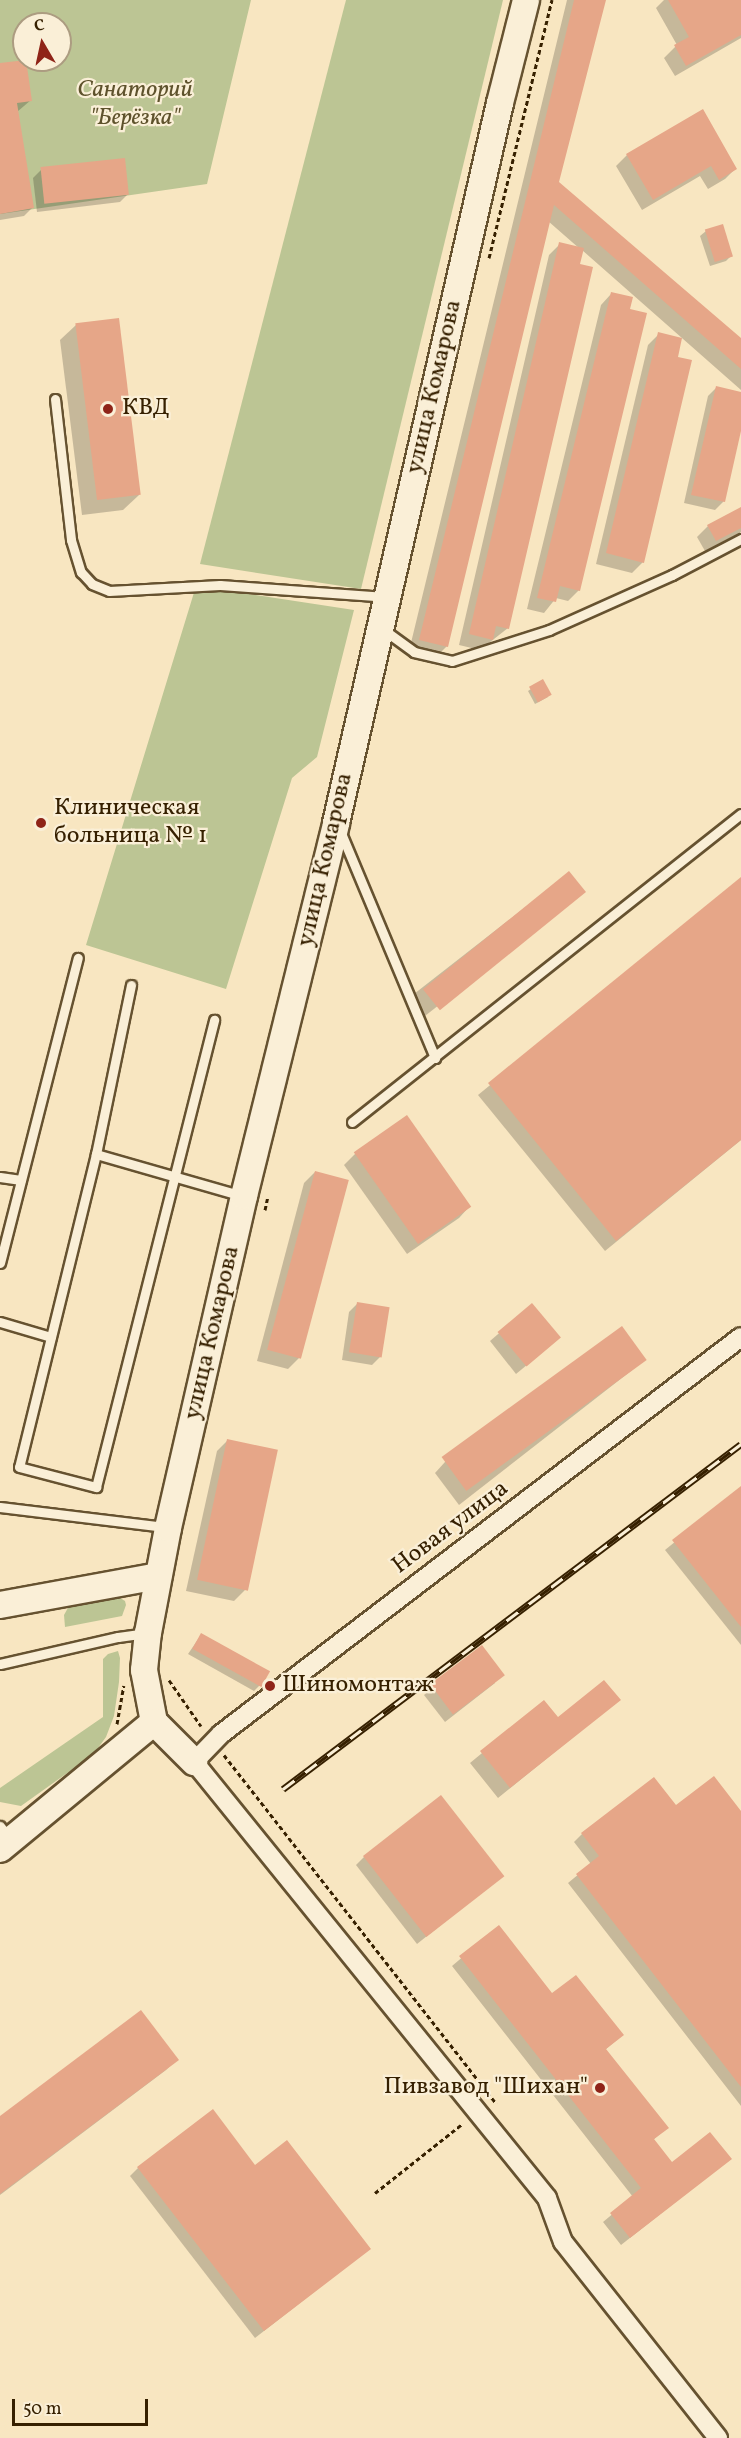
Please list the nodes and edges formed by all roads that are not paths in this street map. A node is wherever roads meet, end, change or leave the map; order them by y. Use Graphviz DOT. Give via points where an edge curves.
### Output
graph roads {
  1 [pos="526,0"];
  2 [pos="55,399"];
  3 [pos="741,539"];
  4 [pos="386,597"];
  5 [pos="379,627"];
  6 [pos="741,814"];
  7 [pos="336,823"];
  8 [pos="78,958"];
  9 [pos="131,985"];
  10 [pos="214,1020"];
  11 [pos="435,1058"];
  12 [pos="352,1122"];
  13 [pos="96,1154"];
  14 [pos="0,1177"];
  15 [pos="173,1177"];
  16 [pos="21,1180"];
  17 [pos="244,1196"];
  18 [pos="0,1263"];
  19 [pos="0,1322"];
  20 [pos="51,1336"];
  21 [pos="741,1337"];
  22 [pos="0,1507"];
  23 [pos="168,1528"];
  24 [pos="158,1576"];
  25 [pos="0,1605"];
  26 [pos="148,1633"];
  27 [pos="0,1664"];
  28 [pos="154,1722"];
  29 [pos="194,1761"];
  30 [pos="4,1839"];
  31 [pos="718,2438"];
  1 -- 4 [label="street, улица Комарова"];
  2 -- 4 [label="lane" via="71,540 81,572 93,584 109,591 220,585"];
  3 -- 5 [label="lane" via="549,630 452,661 414,652"];
  4 -- 5 [label="street, улица Комарова"];
  5 -- 7 [label="street, улица Комарова"];
  6 -- 11 [label="lane"];
  7 -- 11 [label="lane"];
  7 -- 17 [label="street, улица Комарова"];
  8 -- 16 [label="lane"];
  9 -- 13 [label="lane"];
  10 -- 15 [label="lane"];
  11 -- 12 [label="lane"];
  13 -- 15 [label="lane"];
  13 -- 20 [label="lane"];
  14 -- 16 [label="lane"];
  15 -- 17 [label="lane"];
  15 -- 20 [label="lane" via="96,1487 19,1467"];
  16 -- 18 [label="lane"];
  17 -- 23 [label="street, улица Комарова"];
  19 -- 20 [label="lane"];
  21 -- 29 [label="street, Новая улица" via="220,1734"];
  22 -- 23 [label="lane"];
  23 -- 24 [label="street, улица Комарова"];
  24 -- 25 [label="street"];
  24 -- 26 [label="street, улица Комарова"];
  26 -- 27 [label="lane"];
  26 -- 28 [label="street, улица Комарова" via="145,1682"];
  28 -- 29 [label="street"];
  28 -- 30 [label="street"];
  29 -- 31 [label="street" via="547,2198 563,2242"];
}
